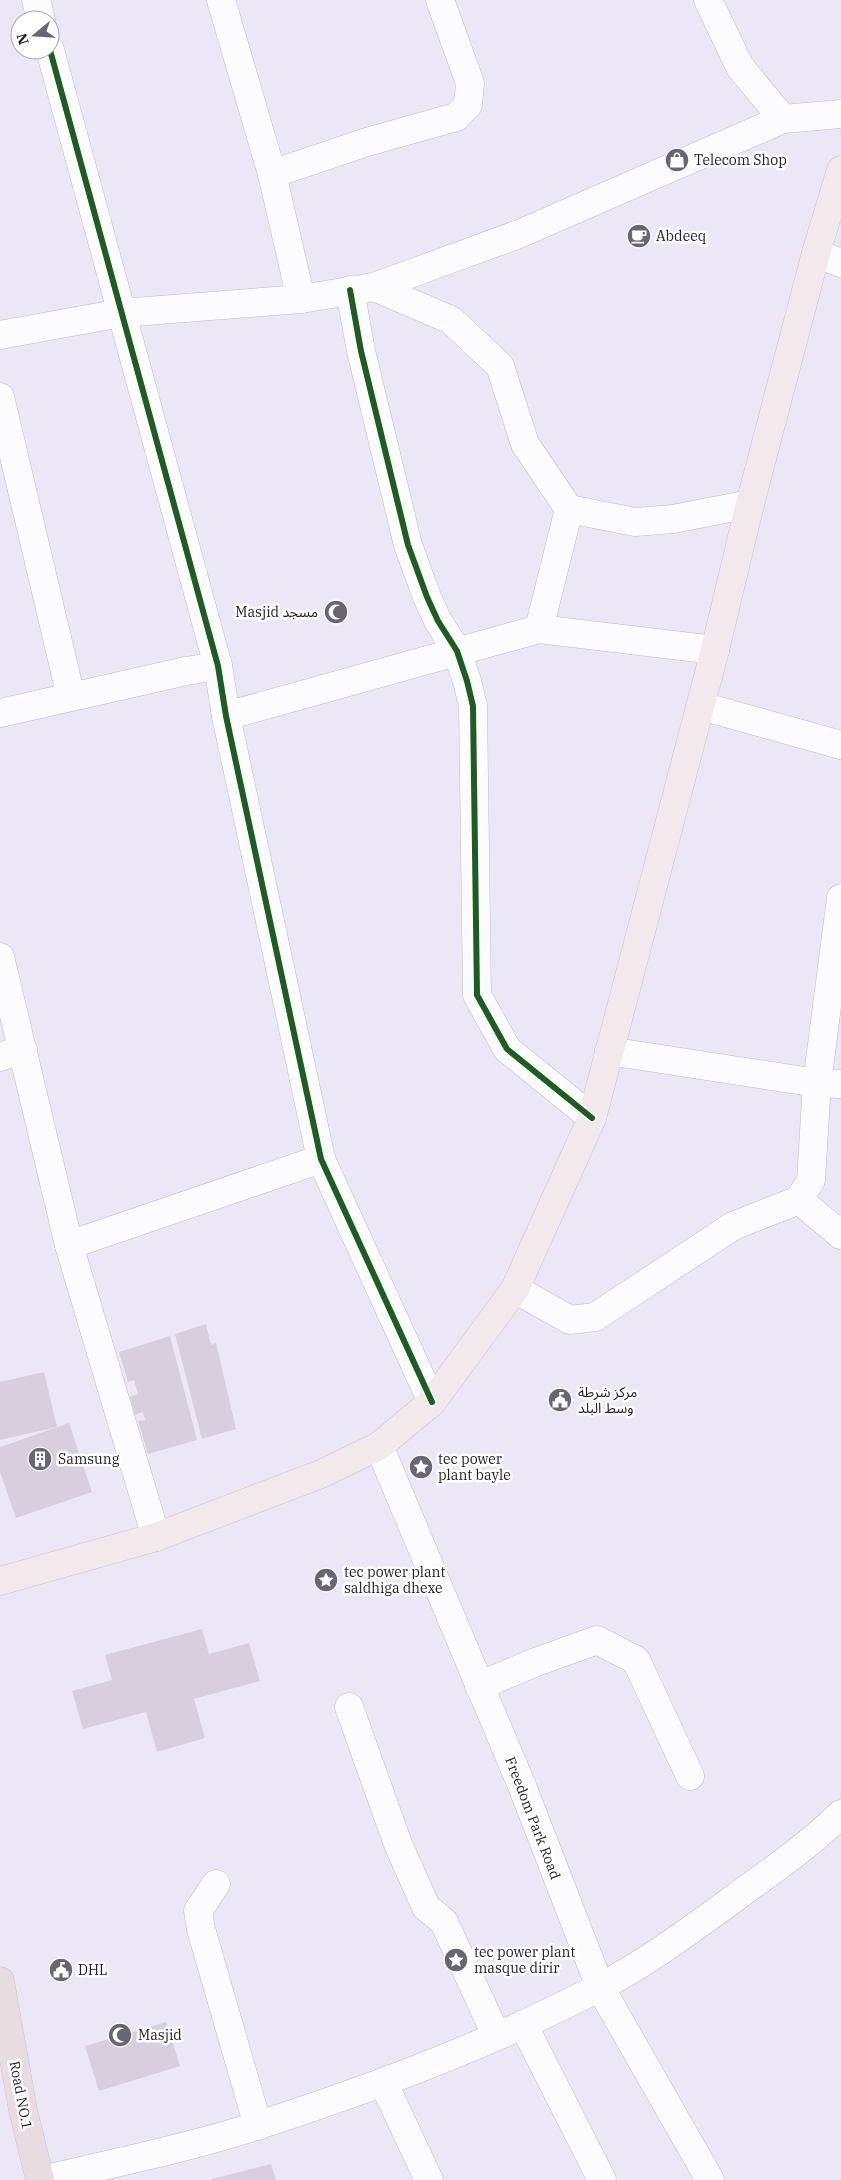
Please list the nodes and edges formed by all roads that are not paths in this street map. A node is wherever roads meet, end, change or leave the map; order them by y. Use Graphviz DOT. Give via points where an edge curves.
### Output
graph roads {
  1 [pos="221,0"];
  2 [pos="440,0"];
  3 [pos="708,0"];
  4 [pos="53,60"];
  5 [pos="841,114"];
  6 [pos="783,119"];
  7 [pos="841,170"];
  8 [pos="272,174"];
  9 [pos="816,253"];
  10 [pos="841,264"];
  11 [pos="362,289"];
  12 [pos="301,299"];
  13 [pos="121,313"];
  14 [pos="0,335"];
  15 [pos="0,397"];
  16 [pos="750,504"];
  17 [pos="569,509"];
  18 [pos="539,629"];
  19 [pos="715,650"];
  20 [pos="457,651"];
  21 [pos="218,666"];
  22 [pos="71,697"];
  23 [pos="701,706"];
  24 [pos="0,713"];
  25 [pos="226,716"];
  26 [pos="841,745"];
  27 [pos="841,898"];
  28 [pos="0,957"];
  29 [pos="610,1051"];
  30 [pos="11,1053"];
  31 [pos="829,1083"];
  32 [pos="592,1118"];
  33 [pos="321,1158"];
  34 [pos="799,1200"];
  35 [pos="841,1235"];
  36 [pos="69,1245"];
  37 [pos="514,1289"];
  38 [pos="432,1402"];
  39 [pos="379,1446"];
  40 [pos="156,1538"];
  41 [pos="0,1581"];
  42 [pos="479,1686"];
  43 [pos="349,1706"];
  44 [pos="690,1776"];
  45 [pos="841,1814"];
  46 [pos="216,1884"];
  47 [pos="0,1981"];
  48 [pos="600,1988"];
  49 [pos="523,2024"];
  50 [pos="496,2035"];
  51 [pos="384,2082"];
  52 [pos="258,2126"];
  53 [pos="41,2180"];
  54 [pos="429,2180"];
  55 [pos="602,2180"];
  56 [pos="710,2180"];
  1 -- 8 [label="street"];
  2 -- 8 [label="street" via="470,83 468,105 456,117"];
  3 -- 6 [label="street" via="740,67"];
  4 -- 13 [label="street"];
  5 -- 6 [label="street"];
  6 -- 11 [label="street" via="519,234"];
  7 -- 9 [label="main road"];
  8 -- 12 [label="street"];
  9 -- 10 [label="street"];
  9 -- 16 [label="main road"];
  11 -- 12 [label="street"];
  11 -- 17 [label="street" via="451,320 500,366 525,444"];
  11 -- 20 [label="street" via="361,351 408,545 438,621"];
  12 -- 13 [label="street"];
  13 -- 14 [label="street"];
  13 -- 21 [label="street"];
  15 -- 22 [label="street"];
  16 -- 17 [label="street" via="673,519 635,522"];
  16 -- 19 [label="main road"];
  17 -- 18 [label="street"];
  18 -- 19 [label="street"];
  18 -- 20 [label="street"];
  19 -- 23 [label="main road"];
  20 -- 25 [label="street"];
  20 -- 32 [label="street" via="472,706 477,995 506,1049"];
  21 -- 22 [label="street"];
  21 -- 25 [label="street"];
  22 -- 24 [label="street"];
  23 -- 26 [label="street"];
  23 -- 29 [label="main road"];
  25 -- 33 [label="street"];
  27 -- 31 [label="street"];
  28 -- 30 [label="street"];
  29 -- 31 [label="street"];
  29 -- 32 [label="main road"];
  30 -- 36 [label="street"];
  31 -- 34 [label="street" via="812,1180"];
  32 -- 37 [label="main road"];
  33 -- 36 [label="street"];
  33 -- 38 [label="street"];
  34 -- 35 [label="street"];
  34 -- 37 [label="street" via="733,1226 595,1317 570,1320"];
  36 -- 40 [label="street"];
  37 -- 38 [label="main road"];
  38 -- 39 [label="main road"];
  39 -- 40 [label="main road" via="321,1474"];
  39 -- 42 [label="street, Freedom Park Road"];
  40 -- 41 [label="main road"];
  42 -- 44 [label="street" via="597,1640 636,1660"];
  42 -- 48 [label="street, Freedom Park Road" via="522,1786"];
  43 -- 50 [label="street" via="406,1862 426,1907 444,1922"];
  45 -- 48 [label="street" via="797,1852 679,1939"];
  46 -- 52 [label="street" via="198,1911 201,1929"];
  47 -- 53 [label="highway, Road NO.1" via="23,2110"];
  48 -- 49 [label="street"];
  48 -- 56 [label="street, Freedom Park Road"];
  49 -- 50 [label="street"];
  49 -- 55 [label="street"];
  50 -- 51 [label="street"];
  51 -- 52 [label="street"];
  51 -- 54 [label="street"];
  52 -- 53 [label="street"];
}
